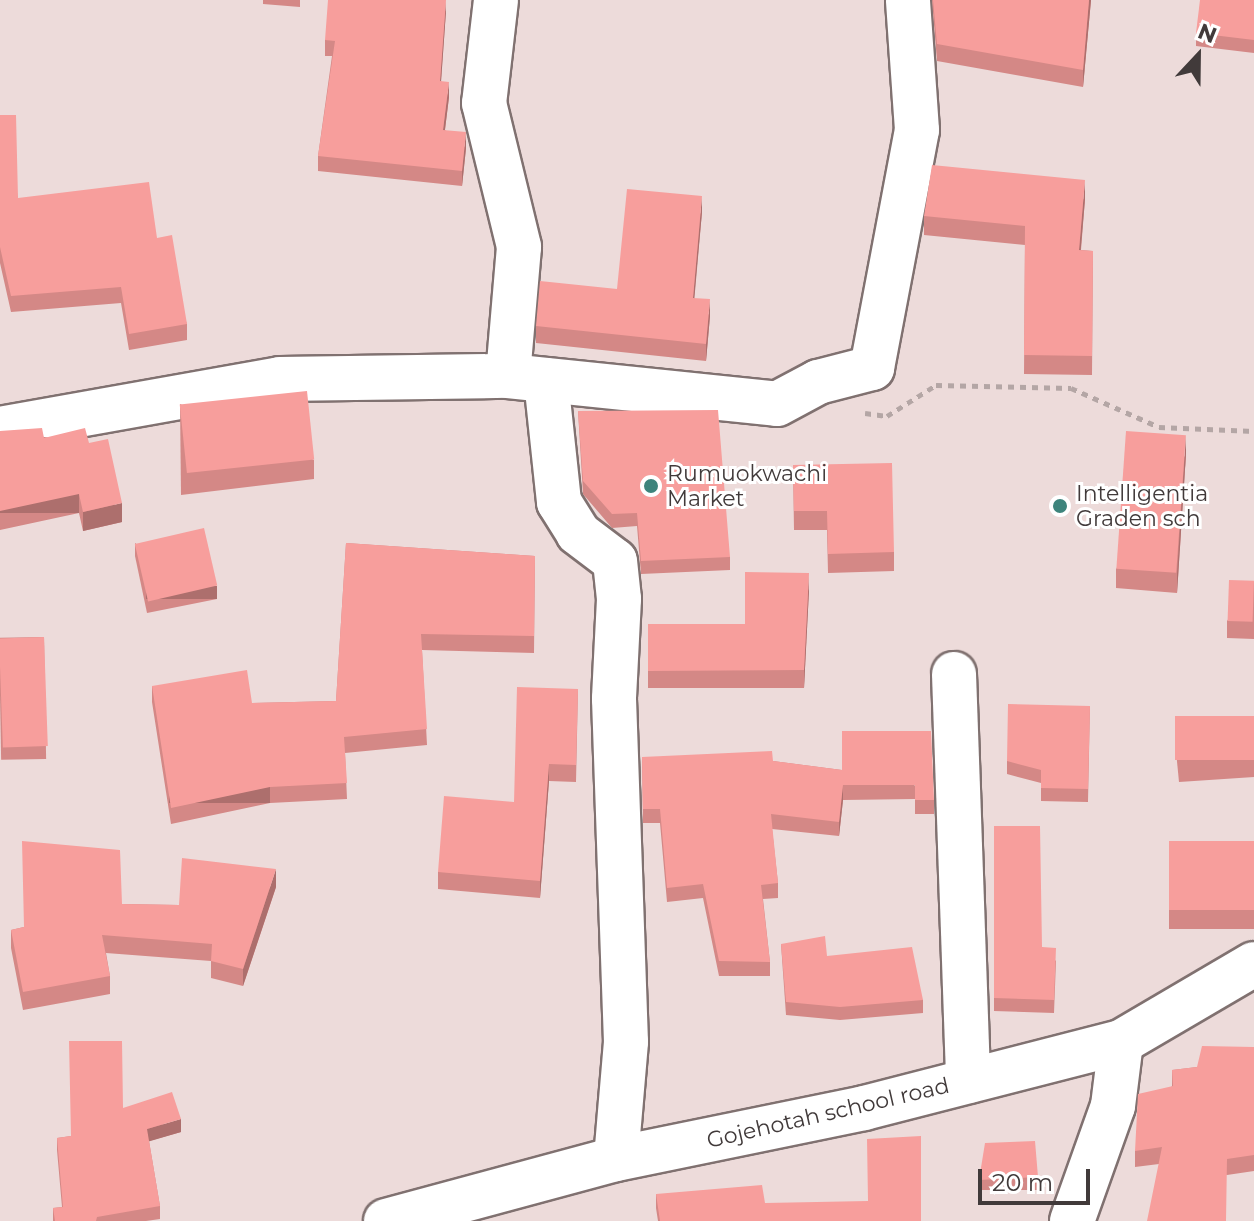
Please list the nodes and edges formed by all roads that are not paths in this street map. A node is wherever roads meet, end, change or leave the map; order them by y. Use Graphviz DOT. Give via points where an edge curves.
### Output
graph roads {
  1 [pos="496,0"];
  2 [pos="908,0"];
  3 [pos="527,378"];
  4 [pos="0,429"];
  5 [pos="954,674"];
  6 [pos="1254,964"];
  7 [pos="1121,1042"];
  8 [pos="968,1081"];
  9 [pos="616,1159"];
  10 [pos="386,1221"];
  11 [pos="1072,1221"];
  1 -- 3 [label="street" via="484,103 519,247"];
  2 -- 3 [label="street" via="917,130 909,203 884,280 876,363 777,404"];
  3 -- 4 [label="street" via="280,379"];
  3 -- 9 [label="street" via="559,502 578,533 615,561 619,599 614,699 626,1042"];
  5 -- 8 [label="street"];
  6 -- 7 [label="street, Gojehotah school road"];
  7 -- 8 [label="street, Gojehotah school road"];
  7 -- 11 [label="street" via="1113,1106"];
  8 -- 9 [label="street, Gojehotah school road"];
  9 -- 10 [label="street, Gojehotah school road"];
}
